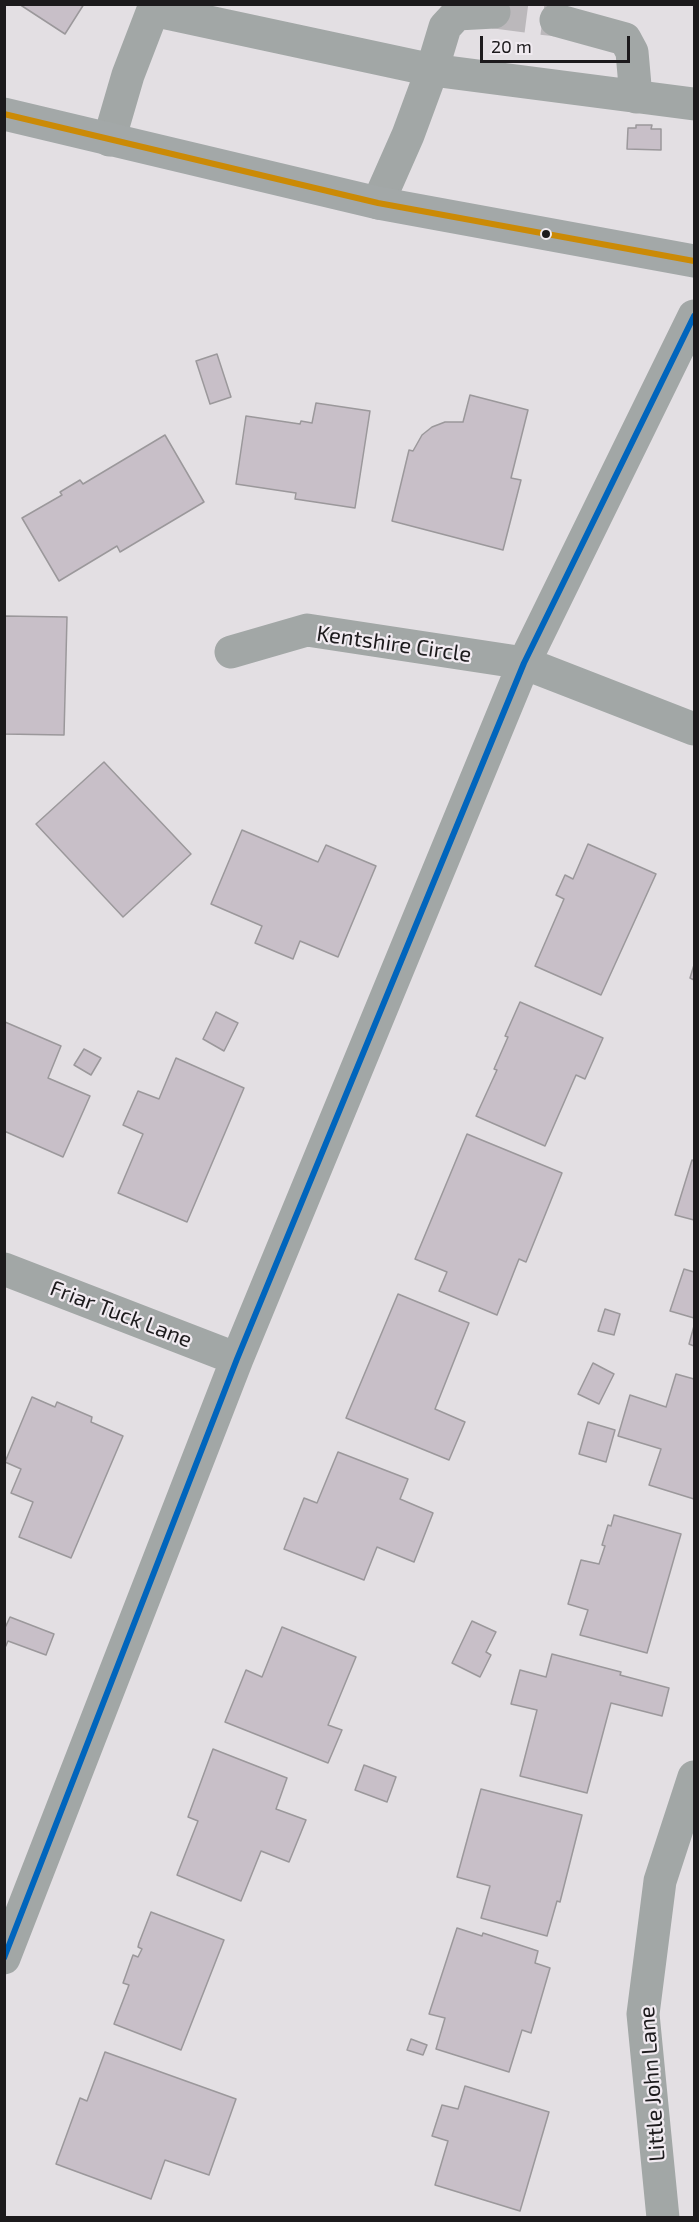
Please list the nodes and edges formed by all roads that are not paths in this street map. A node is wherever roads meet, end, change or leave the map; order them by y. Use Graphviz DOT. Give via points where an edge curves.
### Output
graph roads {
  1 [pos="154,7"];
  2 [pos="494,12"];
  3 [pos="556,20"];
  4 [pos="432,70"];
  5 [pos="636,96"];
  6 [pos="694,104"];
  7 [pos="4,114"];
  8 [pos="109,140"];
  9 [pos="378,203"];
  10 [pos="694,261"];
  11 [pos="694,316"];
  12 [pos="231,652"];
  13 [pos="524,663"];
  14 [pos="694,729"];
  15 [pos="4,1269"];
  16 [pos="237,1359"];
  17 [pos="694,1777"];
  18 [pos="4,1958"];
  19 [pos="663,2217"];
  1 -- 4 [label="street"];
  1 -- 8 [label="street"];
  2 -- 4 [label="street" via="457,14 445,27"];
  3 -- 5 [label="street" via="624,39 632,52"];
  4 -- 5 [label="street"];
  4 -- 9 [label="street"];
  5 -- 6 [label="street"];
  7 -- 8 [label="main road"];
  8 -- 9 [label="main road"];
  9 -- 10 [label="main road"];
  11 -- 13 [label="street"];
  12 -- 13 [label="street, Kentshire Circle" via="307,630"];
  13 -- 14 [label="street"];
  13 -- 16 [label="street"];
  15 -- 16 [label="street, Friar Tuck Lane"];
  16 -- 18 [label="street"];
  17 -- 19 [label="street, Little John Lane" via="660,1881 643,2014"];
}
